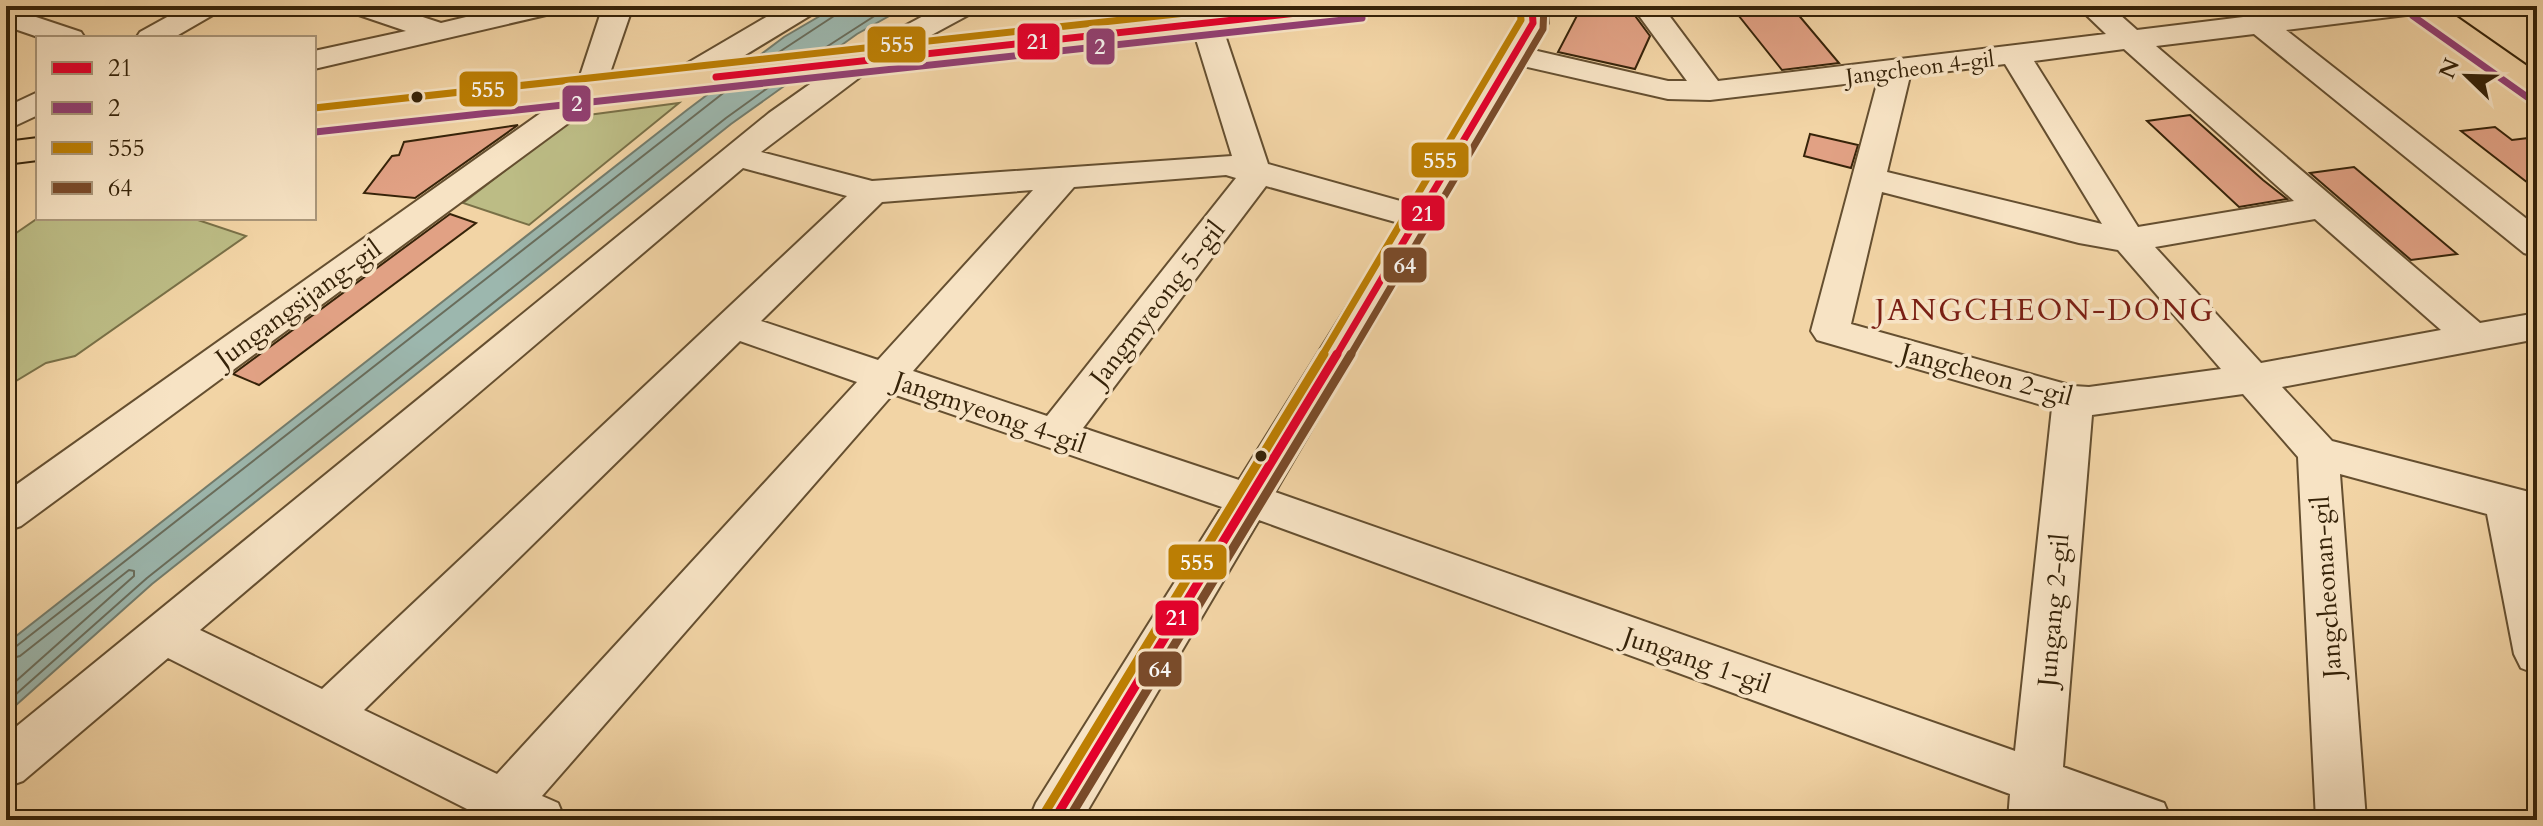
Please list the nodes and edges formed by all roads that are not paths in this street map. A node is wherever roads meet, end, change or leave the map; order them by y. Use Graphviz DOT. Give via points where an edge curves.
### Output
graph roads {
  1 [pos="208,6"];
  2 [pos="360,6"];
  3 [pos="549,6"];
  4 [pos="618,6"];
  5 [pos="806,6"];
  6 [pos="964,6"];
  7 [pos="1361,6"];
  8 [pos="1532,6"];
  9 [pos="1647,6"];
  10 [pos="2092,6"];
  11 [pos="2406,6"];
  12 [pos="2420,6"];
  13 [pos="6,16"];
  14 [pos="1206,23"];
  15 [pos="2260,24"];
  16 [pos="440,32"];
  17 [pos="64,36"];
  18 [pos="155,36"];
  19 [pos="2129,38"];
  20 [pos="1515,55"];
  21 [pos="2015,55"];
  22 [pos="316,60"];
  23 [pos="851,61"];
  24 [pos="1896,70"];
  25 [pos="680,81"];
  26 [pos="2537,89"];
  27 [pos="1710,91"];
  28 [pos="590,92"];
  29 [pos="36,103"];
  30 [pos="6,120"];
  31 [pos="316,120"];
  32 [pos="36,123"];
  33 [pos="6,132"];
  34 [pos="36,149"];
  35 [pos="6,153"];
  36 [pos="736,156"];
  37 [pos="1256,171"];
  38 [pos="1064,177"];
  39 [pos="1869,178"];
  40 [pos="872,192"];
  41 [pos="2321,207"];
  42 [pos="1420,218"];
  43 [pos="2129,240"];
  44 [pos="2537,245"];
  45 [pos="733,325"];
  46 [pos="2537,326"];
  47 [pos="2472,337"];
  48 [pos="883,376"];
  49 [pos="2254,378"];
  50 [pos="2073,400"];
  51 [pos="1056,434"];
  52 [pos="2318,453"];
  53 [pos="1247,499"];
  54 [pos="2522,506"];
  55 [pos="6,514"];
  56 [pos="163,634"];
  57 [pos="2537,654"];
  58 [pos="326,716"];
  59 [pos="6,765"];
  60 [pos="2035,801"];
  61 [pos="511,814"];
  62 [pos="1054,820"];
  63 [pos="2146,820"];
  64 [pos="2341,820"];
  1 -- 18 [label="street"];
  2 -- 16 [label="street"];
  3 -- 16 [label="street"];
  4 -- 28 [label="street"];
  5 -- 25 [label="street"];
  6 -- 23 [label="street"];
  7 -- 14 [label="main road"];
  8 -- 20 [label="street" via="1533,23"];
  9 -- 27 [label="street"];
  10 -- 19 [label="street"];
  11 -- 15 [label="street, Jangcheon 4-gil"];
  12 -- 26 [label="main road"];
  13 -- 17 [label="street"];
  14 -- 23 [label="main road"];
  14 -- 37 [label="street"];
  15 -- 19 [label="street, Jangcheon 4-gil"];
  15 -- 44 [label="street"];
  16 -- 22 [label="street"];
  19 -- 21 [label="street, Jangcheon 4-gil"];
  19 -- 41 [label="street"];
  20 -- 27 [label="street, Jangcheon 4-gil" via="1668,90"];
  20 -- 42 [label="street"];
  21 -- 24 [label="street, Jangcheon 4-gil"];
  21 -- 43 [label="street"];
  23 -- 25 [label="main road"];
  23 -- 36 [label="street"];
  24 -- 27 [label="street, Jangcheon 4-gil"];
  24 -- 39 [label="street, Jangcheon 2-gil"];
  25 -- 28 [label="main road"];
  28 -- 31 [label="main road"];
  28 -- 55 [label="street, Jungangsijang-gil"];
  29 -- 30 [label="street"];
  32 -- 33 [label="street"];
  34 -- 35 [label="main road"];
  36 -- 40 [label="street"];
  36 -- 56 [label="street"];
  37 -- 38 [label="street" via="1206,166"];
  37 -- 42 [label="street"];
  37 -- 51 [label="street, Jangmyeong 5-gil"];
  38 -- 40 [label="street"];
  38 -- 48 [label="street"];
  39 -- 43 [label="street"];
  39 -- 50 [label="street, Jangcheon 2-gil" via="1830,331"];
  40 -- 45 [label="street"];
  41 -- 43 [label="street"];
  41 -- 47 [label="street"];
  42 -- 53 [label="street"];
  43 -- 49 [label="street"];
  45 -- 48 [label="street, Jangmyeong 4-gil"];
  45 -- 58 [label="street"];
  46 -- 47 [label="street, Jangcheon 2-gil"];
  47 -- 49 [label="street, Jangcheon 2-gil"];
  48 -- 51 [label="street, Jangmyeong 4-gil"];
  48 -- 61 [label="street"];
  49 -- 50 [label="street, Jangcheon 2-gil"];
  49 -- 52 [label="street"];
  50 -- 60 [label="street, Jungang 2-gil"];
  51 -- 53 [label="street, Jangmyeong 4-gil"];
  52 -- 54 [label="street"];
  52 -- 64 [label="street, Jangcheonan-gil"];
  53 -- 60 [label="street, Jungang 1-gil"];
  53 -- 62 [label="street"];
  54 -- 57 [label="street"];
  56 -- 58 [label="street"];
  56 -- 59 [label="street"];
  58 -- 61 [label="street"];
  60 -- 63 [label="street, Jungang 1-gil"];
}
